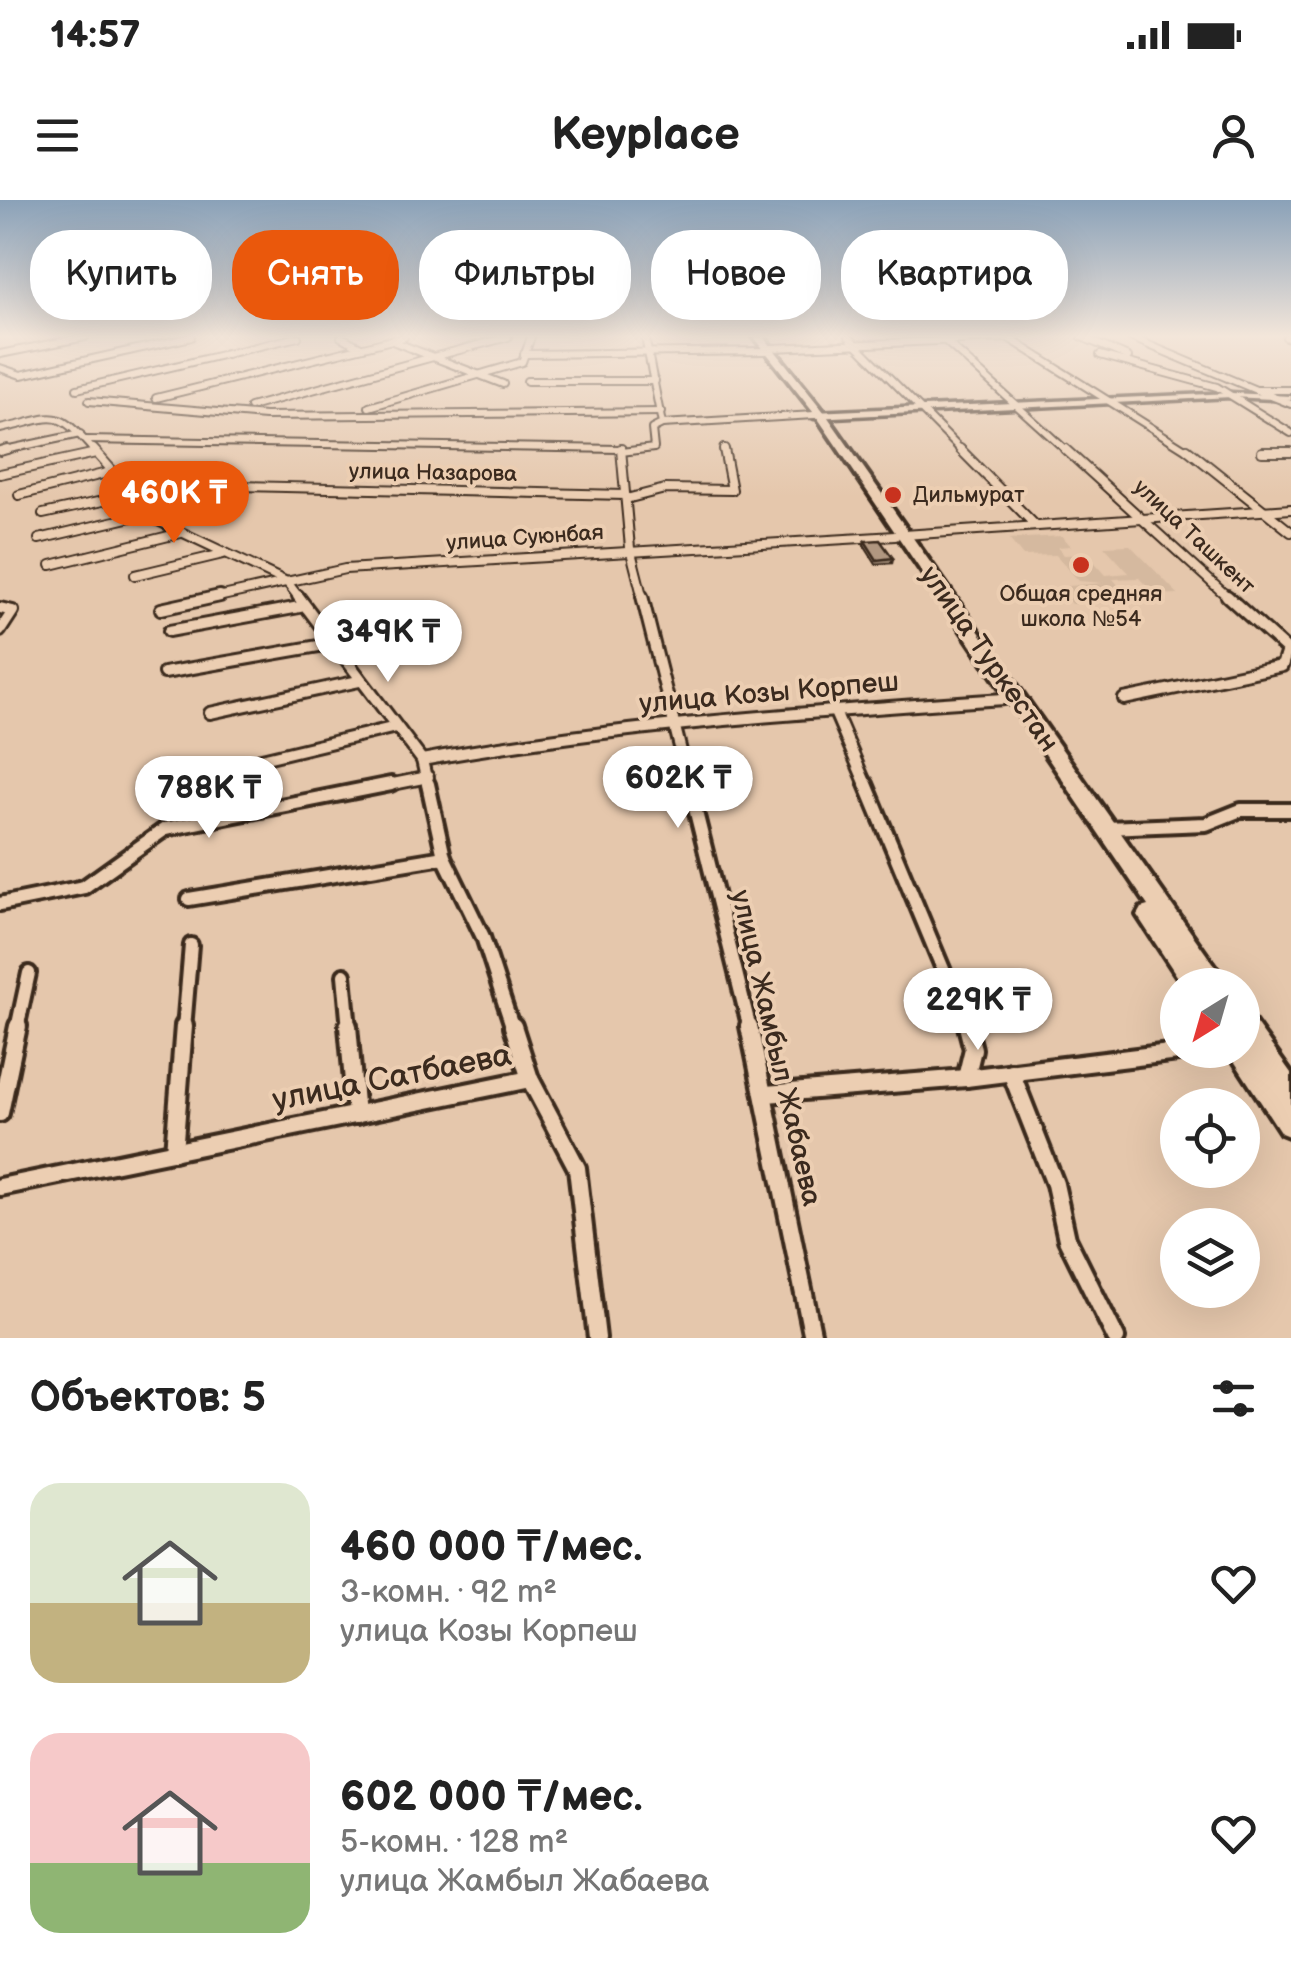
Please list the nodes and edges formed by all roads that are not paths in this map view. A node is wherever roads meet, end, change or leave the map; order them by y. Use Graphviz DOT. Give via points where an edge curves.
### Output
graph roads {
  1 [pos="188,390"];
  2 [pos="312,390"];
  3 [pos="428,390"];
  4 [pos="656,390"];
  5 [pos="799,390"];
  6 [pos="901,390"];
  7 [pos="1004,390"];
  8 [pos="1099,390"];
  9 [pos="1220,390"];
  10 [pos="1254,390"];
  11 [pos="1290,390"];
  12 [pos="1261,393"];
  13 [pos="1231,395"];
  14 [pos="156,398"];
  15 [pos="88,401"];
  16 [pos="1118,401"];
  17 [pos="1291,401"];
  18 [pos="1022,406"];
  19 [pos="250,407"];
  20 [pos="369,407"];
  21 [pos="920,410"];
  22 [pos="818,415"];
  23 [pos="661,418"];
  24 [pos="0,428"];
  25 [pos="1291,433"];
  26 [pos="82,437"];
  27 [pos="724,448"];
  28 [pos="622,450"];
  29 [pos="0,451"];
  30 [pos="96,452"];
  31 [pos="1262,452"];
  32 [pos="1291,452"];
  33 [pos="111,472"];
  34 [pos="0,474"];
  35 [pos="177,480"];
  36 [pos="240,486"];
  37 [pos="129,493"];
  38 [pos="19,494"];
  39 [pos="626,497"];
  40 [pos="1291,509"];
  41 [pos="1262,511"];
  42 [pos="43,514"];
  43 [pos="149,514"];
  44 [pos="1142,516"];
  45 [pos="1036,525"];
  46 [pos="1291,532"];
  47 [pos="182,533"];
  48 [pos="900,535"];
  49 [pos="39,539"];
  50 [pos="630,548"];
  51 [pos="223,554"];
  52 [pos="51,565"];
  53 [pos="134,574"];
  54 [pos="287,582"];
  55 [pos="304,606"];
  56 [pos="0,608"];
  57 [pos="161,610"];
  58 [pos="0,631"];
  59 [pos="169,631"];
  60 [pos="330,644"];
  61 [pos="164,673"];
  62 [pos="359,682"];
  63 [pos="1004,699"];
  64 [pos="1124,699"];
  65 [pos="834,710"];
  66 [pos="210,713"];
  67 [pos="396,727"];
  68 [pos="674,728"];
  69 [pos="422,760"];
  70 [pos="232,766"];
  71 [pos="428,777"];
  72 [pos="1291,810"];
  73 [pos="1106,828"];
  74 [pos="444,857"];
  75 [pos="190,900"];
  76 [pos="0,904"];
  77 [pos="190,945"];
  78 [pos="1185,968"];
  79 [pos="1202,968"];
  80 [pos="29,974"];
  81 [pos="344,975"];
  82 [pos="1160,1054"];
  83 [pos="1260,1058"];
  84 [pos="1255,1068"];
  85 [pos="1011,1072"];
  86 [pos="966,1078"];
  87 [pos="530,1079"];
  88 [pos="766,1094"];
  89 [pos="1287,1105"];
  90 [pos="0,1112"];
  91 [pos="356,1115"];
  92 [pos="174,1152"];
  93 [pos="0,1187"];
  94 [pos="596,1338"];
  95 [pos="813,1338"];
  96 [pos="1116,1338"];
  1 -- 14 [label="street"];
  2 -- 19 [label="street"];
  3 -- 20 [label="street"];
  4 -- 23 [label="street"];
  5 -- 22 [label="highway, улица Туркестан"];
  6 -- 21 [label="street"];
  7 -- 18 [label="street, улица Ташкент"];
  8 -- 16 [label="street"];
  9 -- 13 [label="street"];
  10 -- 12 [label="street"];
  11 -- 12 [label="street"];
  12 -- 13 [label="street"];
  12 -- 17 [label="street"];
  13 -- 16 [label="street"];
  13 -- 25 [label="street"];
  15 -- 23 [label="street" via="265,416 461,410"];
  16 -- 18 [label="street"];
  16 -- 41 [label="street"];
  18 -- 21 [label="street"];
  18 -- 44 [label="street, улица Ташкент"];
  21 -- 22 [label="street"];
  21 -- 45 [label="street"];
  22 -- 23 [label="street"];
  22 -- 48 [label="highway, улица Туркестан"];
  23 -- 28 [label="street" via="652,429 654,448"];
  24 -- 26 [label="street" via="57,417"];
  26 -- 28 [label="street"];
  26 -- 29 [label="street"];
  26 -- 30 [label="street"];
  27 -- 39 [label="street, улица Назарова" via="732,490"];
  28 -- 39 [label="street, улица Жамбыл Жабаева"];
  30 -- 33 [label="street"];
  30 -- 34 [label="street"];
  31 -- 32 [label="street"];
  33 -- 37 [label="street"];
  33 -- 38 [label="street"];
  35 -- 37 [label="street"];
  36 -- 39 [label="street, улица Назарова"];
  37 -- 42 [label="street"];
  37 -- 43 [label="street"];
  39 -- 50 [label="street, улица Жамбыл Жабаева"];
  40 -- 41 [label="street, улица Суюнбая"];
  41 -- 44 [label="street, улица Суюнбая"];
  41 -- 46 [label="street"];
  43 -- 47 [label="street"];
  43 -- 49 [label="street"];
  44 -- 45 [label="street, улица Суюнбая"];
  44 -- 64 [label="street, улица Ташкент" via="1287,650 1282,666"];
  45 -- 48 [label="street, улица Суюнбая"];
  47 -- 51 [label="street"];
  47 -- 52 [label="street"];
  48 -- 50 [label="street, улица Суюнбая"];
  48 -- 63 [label="highway, улица Туркестан"];
  48 -- 73 [label="highway, улица Туркестан"];
  50 -- 54 [label="street, улица Суюнбая" via="345,569"];
  50 -- 68 [label="street, улица Жамбыл Жабаева"];
  51 -- 53 [label="street"];
  51 -- 54 [label="street"];
  54 -- 55 [label="street"];
  54 -- 57 [label="street, улица Суюнбая"];
  55 -- 59 [label="street"];
  55 -- 60 [label="street"];
  56 -- 58 [label="street" via="13,611"];
  60 -- 61 [label="street"];
  60 -- 62 [label="street"];
  62 -- 66 [label="street"];
  62 -- 67 [label="street"];
  63 -- 65 [label="street, улица Козы Корпеш"];
  63 -- 78 [label="highway, улица Туркестан"];
  65 -- 68 [label="street, улица Козы Корпеш"];
  65 -- 86 [label="street" via="964,1018 973,1049"];
  67 -- 69 [label="street"];
  67 -- 70 [label="street"];
  68 -- 69 [label="street, улица Козы Корпеш" via="526,741"];
  68 -- 88 [label="street, улица Жамбыл Жабаева"];
  69 -- 71 [label="street"];
  71 -- 74 [label="street"];
  71 -- 76 [label="street" via="165,829 84,886"];
  72 -- 73 [label="street" via="1241,810 1206,824"];
  73 -- 79 [label="highway, улица Туркестан"];
  74 -- 75 [label="street"];
  74 -- 87 [label="street" via="484,937"];
  77 -- 92 [label="street"];
  80 -- 90 [label="street"];
  81 -- 91 [label="street"];
  82 -- 85 [label="street"];
  83 -- 89 [label="highway"];
  84 -- 89 [label="highway"];
  85 -- 86 [label="street"];
  85 -- 96 [label="street" via="1055,1184 1068,1239"];
  86 -- 88 [label="street"];
  87 -- 91 [label="street, улица Сатбаева"];
  87 -- 94 [label="street, улица Сатбаева" via="577,1168"];
  88 -- 95 [label="street, улица Жамбыл Жабаева"];
  91 -- 92 [label="street, улица Сатбаева"];
  92 -- 93 [label="street, улица Сатбаева"];
}
